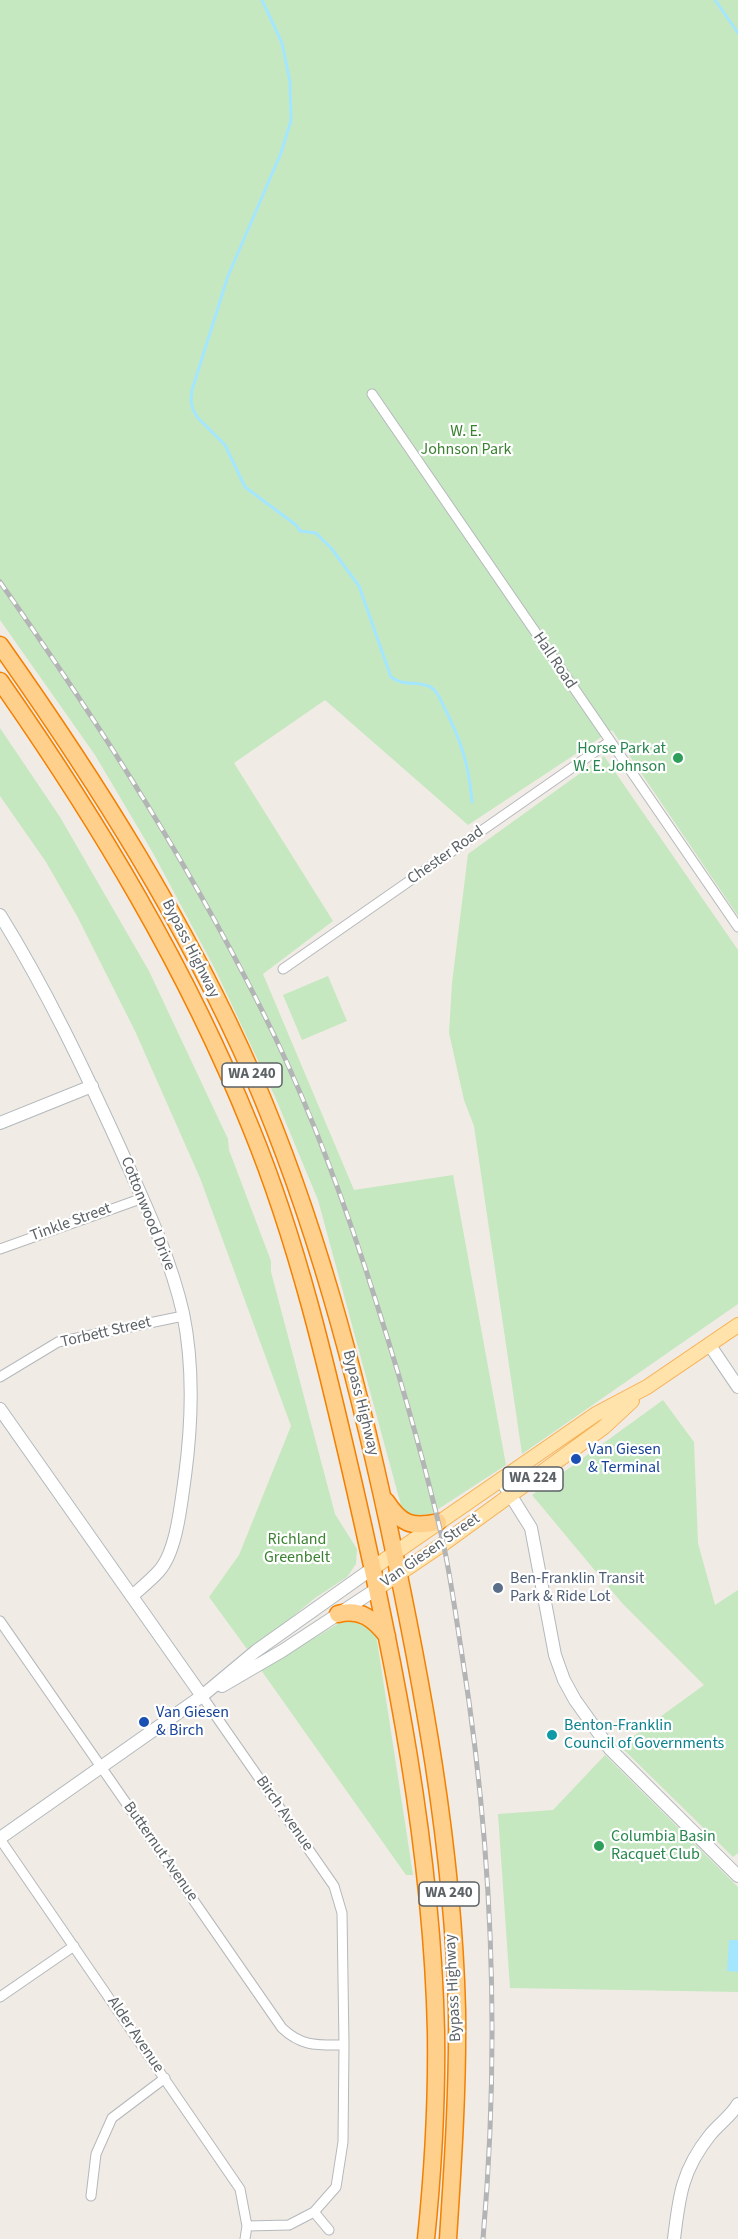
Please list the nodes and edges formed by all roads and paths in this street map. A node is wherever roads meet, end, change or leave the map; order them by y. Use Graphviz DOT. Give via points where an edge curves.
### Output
graph roads {
  1 [pos="372,394"];
  2 [pos="0,645"];
  3 [pos="0,681"];
  4 [pos="609,742"];
  5 [pos="0,915"];
  6 [pos="738,927"];
  7 [pos="283,969"];
  8 [pos="92,1086"];
  9 [pos="0,1123"];
  10 [pos="143,1198"];
  11 [pos="0,1249"];
  12 [pos="183,1316"];
  13 [pos="738,1325"];
  14 [pos="709,1344"];
  15 [pos="0,1377"];
  16 [pos="647,1387"];
  17 [pos="738,1387"];
  18 [pos="0,1409"];
  19 [pos="501,1480"];
  20 [pos="381,1493"];
  21 [pos="511,1495"];
  22 [pos="438,1522"];
  23 [pos="394,1553"];
  24 [pos="373,1568"];
  25 [pos="398,1574"];
  26 [pos="378,1588"];
  27 [pos="132,1596"];
  28 [pos="338,1614"];
  29 [pos="0,1621"];
  30 [pos="388,1638"];
  31 [pos="202,1696"];
  32 [pos="100,1767"];
  33 [pos="0,1838"];
  34 [pos="738,1876"];
  35 [pos="74,1946"];
  36 [pos="0,1997"];
  37 [pos="344,2045"];
  38 [pos="165,2078"];
  39 [pos="738,2104"];
  40 [pos="91,2196"];
  41 [pos="314,2212"];
  42 [pos="247,2226"];
  43 [pos="329,2230"];
  44 [pos="245,2239"];
  45 [pos="426,2239"];
  46 [pos="448,2239"];
  47 [pos="674,2239"];
  1 -- 4 [label="street, Hall Road"];
  2 -- 20 [label="highway, Bypass Highway / WA 240" via="81,763 160,892 250,1071 318,1249 354,1375"];
  3 -- 24 [label="highway, Bypass Highway / WA 240" via="75,793 146,910 250,1124 305,1285"];
  4 -- 6 [label="street, Hall Road"];
  4 -- 7 [label="street, Chester Road"];
  5 -- 8 [label="street, Cottonwood Drive"];
  8 -- 9 [label="street"];
  8 -- 10 [label="street, Cottonwood Drive"];
  10 -- 11 [label="street, Tinkle Street"];
  10 -- 12 [label="street, Cottonwood Drive" via="166,1253"];
  12 -- 15 [label="street, Torbett Street" via="58,1342"];
  12 -- 27 [label="street, Cottonwood Drive" via="190,1369 190,1426 180,1509 171,1548 160,1570"];
  13 -- 14 [label="main road, Van Giesen Street / WA 224"];
  14 -- 16 [label="main road, Van Giesen Street / WA 224"];
  14 -- 17 [label="street"];
  16 -- 19 [label="main road, Van Giesen Street / WA 224" via="596,1414"];
  16 -- 21 [label="main road, Van Giesen Street / WA 224" via="604,1427"];
  18 -- 27 [label="street, Birch Avenue"];
  19 -- 21 [label="street"];
  19 -- 22 [label="main road, Van Giesen Street / WA 224"];
  20 -- 22 [label="highway" via="396,1515 406,1522"];
  20 -- 23 [label="highway, Bypass Highway / WA 240"];
  21 -- 25 [label="main road, Van Giesen Street / WA 224"];
  21 -- 34 [label="street" via="531,1528 555,1654 575,1700 610,1749"];
  22 -- 23 [label="main road, Van Giesen Street / WA 224"];
  23 -- 24 [label="main road, Van Giesen Street / WA 224"];
  23 -- 25 [label="highway, Bypass Highway / WA 240"];
  24 -- 26 [label="highway, Bypass Highway / WA 240"];
  24 -- 31 [label="street, Van Giesen Street" via="256,1651"];
  25 -- 26 [label="main road, Van Giesen Street / WA 224"];
  25 -- 46 [label="highway, Bypass Highway / WA 240" via="436,1788 453,1950 457,2053"];
  26 -- 28 [label="street, Van Giesen Street"];
  26 -- 30 [label="highway, Bypass Highway / WA 240"];
  27 -- 31 [label="street, Birch Avenue"];
  28 -- 30 [label="highway" via="355,1612 369,1617"];
  28 -- 31 [label="street, Van Giesen Street" via="266,1661"];
  29 -- 32 [label="street, Butternut Avenue"];
  30 -- 45 [label="highway, Bypass Highway / WA 240" via="423,1856 432,1961 436,2032"];
  31 -- 32 [label="street, Van Giesen Street"];
  31 -- 37 [label="street, Birch Avenue" via="334,1886 342,1913"];
  32 -- 33 [label="street, Van Giesen Street"];
  32 -- 37 [label="street, Butternut Avenue" via="282,2028 293,2038 313,2045"];
  33 -- 35 [label="street, Alder Avenue"];
  35 -- 36 [label="street"];
  35 -- 38 [label="street, Alder Avenue"];
  37 -- 41 [label="street, Birch Avenue" via="343,2142 336,2187"];
  38 -- 40 [label="street" via="112,2118 96,2154"];
  38 -- 42 [label="street, Alder Avenue" via="240,2189"];
  39 -- 47 [label="street" via="688,2166 679,2196"];
  41 -- 42 [label="street, Birch Avenue" via="289,2225"];
  41 -- 43 [label="street"];
  42 -- 44 [label="street, Alder Avenue"];
}
